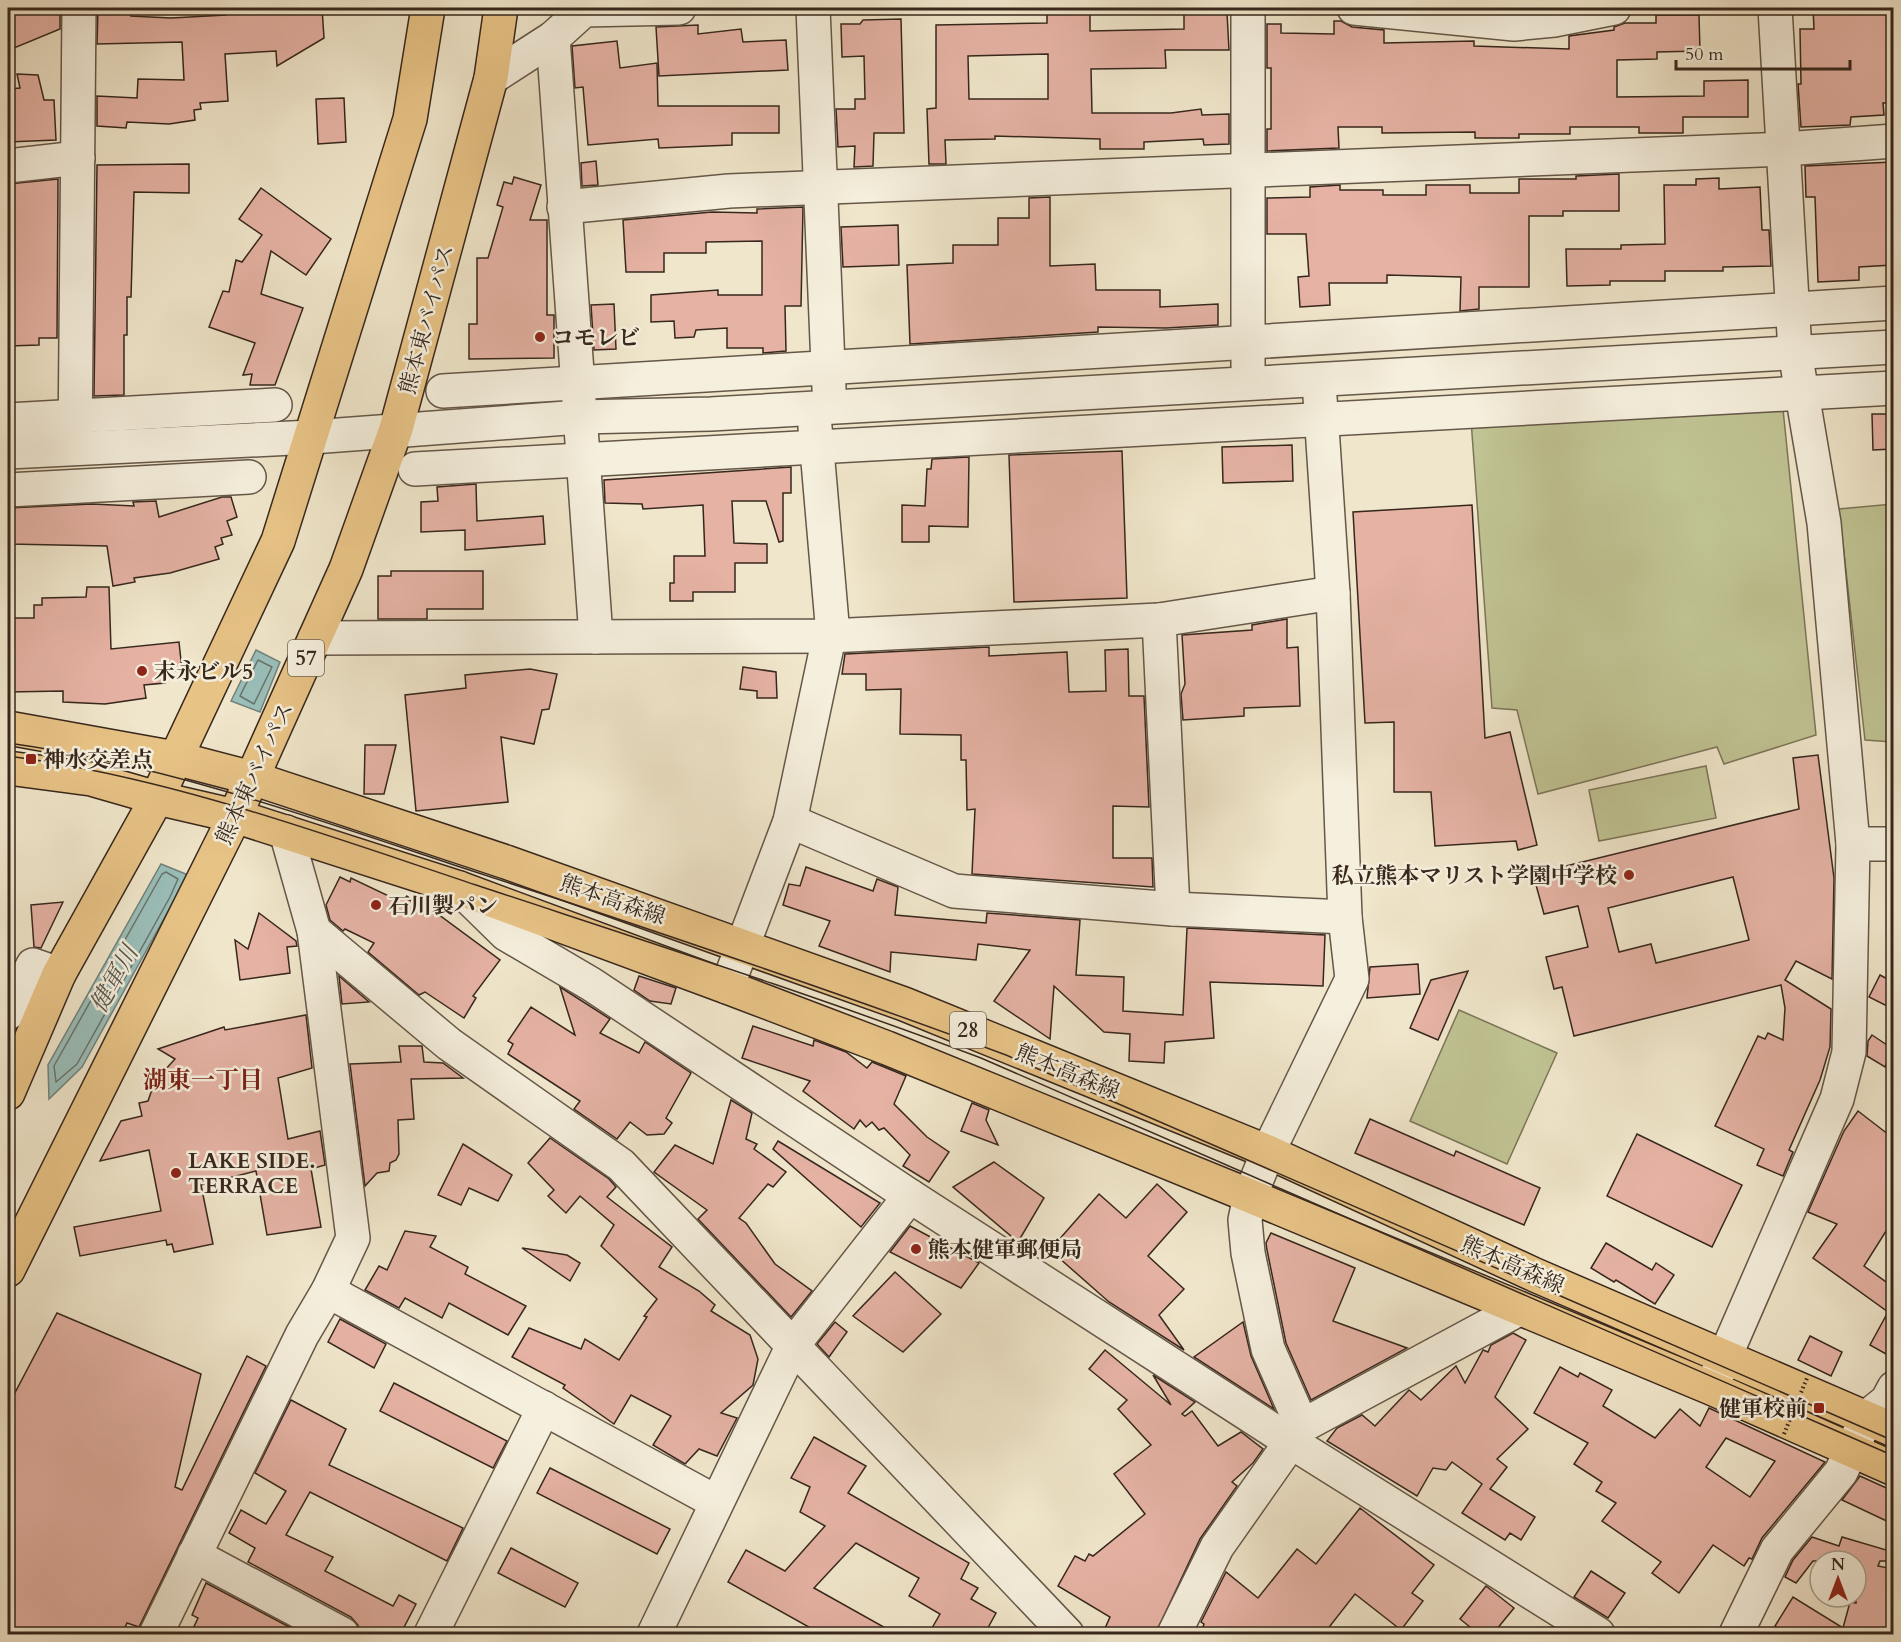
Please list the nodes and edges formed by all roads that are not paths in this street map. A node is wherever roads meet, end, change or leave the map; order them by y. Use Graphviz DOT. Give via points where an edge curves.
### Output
graph roads {
  1 [pos="79,8"];
  2 [pos="428,8"];
  3 [pos="501,8"];
  4 [pos="679,8"];
  5 [pos="813,8"];
  6 [pos="1248,8"];
  7 [pos="1354,8"];
  8 [pos="1614,8"];
  9 [pos="1775,8"];
  10 [pos="586,9"];
  11 [pos="1575,11"];
  12 [pos="553,38"];
  13 [pos="491,78"];
  14 [pos="1893,141"];
  15 [pos="1784,149"];
  16 [pos="78,158"];
  17 [pos="8,166"];
  18 [pos="1247,169"];
  19 [pos="819,187"];
  20 [pos="564,207"];
  21 [pos="1893,303"];
  22 [pos="1793,309"];
  23 [pos="1248,344"];
  24 [pos="1893,347"];
  25 [pos="1795,352"];
  26 [pos="828,368"];
  27 [pos="1319,380"];
  28 [pos="576,382"];
  29 [pos="1248,383"];
  30 [pos="1893,388"];
  31 [pos="443,391"];
  32 [pos="1802,394"];
  33 [pos="275,405"];
  34 [pos="821,407"];
  35 [pos="580,417"];
  36 [pos="8,420"];
  37 [pos="1322,420"];
  38 [pos="396,429"];
  39 [pos="76,432"];
  40 [pos="312,436"];
  41 [pos="817,448"];
  42 [pos="8,452"];
  43 [pos="583,461"];
  44 [pos="415,470"];
  45 [pos="249,477"];
  46 [pos="8,490"];
  47 [pos="1333,593"];
  48 [pos="1159,620"];
  49 [pos="829,636"];
  50 [pos="596,637"];
  51 [pos="315,638"];
  52 [pos="8,728"];
  53 [pos="175,758"];
  54 [pos="8,768"];
  55 [pos="252,778"];
  56 [pos="157,798"];
  57 [pos="235,816"];
  58 [pos="790,821"];
  59 [pos="286,832"];
  60 [pos="1853,844"];
  61 [pos="1893,844"];
  62 [pos="459,888"];
  63 [pos="1173,909"];
  64 [pos="1345,916"];
  65 [pos="314,931"];
  66 [pos="742,944"];
  67 [pos="59,974"];
  68 [pos="727,987"];
  69 [pos="8,1013"];
  70 [pos="8,1093"];
  71 [pos="1268,1152"];
  72 [pos="910,1196"];
  73 [pos="1250,1196"];
  74 [pos="8,1270"];
  75 [pos="328,1291"];
  76 [pos="1519,1309"];
  77 [pos="794,1345"];
  78 [pos="1725,1356"];
  79 [pos="1711,1388"];
  80 [pos="1893,1388"];
  81 [pos="544,1408"];
  82 [pos="1880,1424"];
  83 [pos="1296,1434"];
  84 [pos="1851,1451"];
  85 [pos="1893,1469"];
  86 [pos="716,1502"];
  87 [pos="194,1555"];
  88 [pos="156,1635"];
  89 [pos="342,1635"];
  90 [pos="431,1635"];
  91 [pos="654,1635"];
  92 [pos="1067,1635"];
  93 [pos="1174,1635"];
  94 [pos="1598,1635"];
  95 [pos="1736,1635"];
  1 -- 16 [label="street"];
  2 -- 40 [label="main road" via="410,119"];
  3 -- 13 [label="main road, 熊本東バイパス / 57"];
  4 -- 10 [label="street"];
  5 -- 19 [label="street"];
  6 -- 18 [label="street"];
  7 -- 11 [label="street" via="1514,24"];
  8 -- 11 [label="street"];
  9 -- 15 [label="street"];
  10 -- 12 [label="street"];
  12 -- 13 [label="street"];
  12 -- 20 [label="street"];
  13 -- 38 [label="main road, 熊本東バイパス / 57"];
  14 -- 15 [label="street"];
  15 -- 18 [label="street"];
  15 -- 22 [label="street"];
  16 -- 17 [label="street"];
  16 -- 39 [label="street"];
  18 -- 19 [label="street"];
  18 -- 23 [label="street"];
  19 -- 20 [label="street" via="729,190"];
  19 -- 26 [label="street"];
  20 -- 28 [label="street"];
  21 -- 22 [label="street"];
  22 -- 23 [label="street"];
  22 -- 25 [label="street"];
  23 -- 26 [label="street"];
  23 -- 29 [label="street"];
  24 -- 25 [label="street"];
  25 -- 27 [label="street"];
  25 -- 32 [label="street"];
  26 -- 28 [label="street"];
  26 -- 34 [label="street"];
  27 -- 29 [label="street"];
  27 -- 37 [label="street"];
  28 -- 31 [label="street"];
  28 -- 35 [label="street"];
  29 -- 34 [label="street"];
  30 -- 32 [label="street"];
  32 -- 37 [label="street"];
  32 -- 60 [label="street" via="1824,523"];
  33 -- 39 [label="street"];
  34 -- 35 [label="street"];
  34 -- 41 [label="street"];
  35 -- 38 [label="street"];
  35 -- 43 [label="street"];
  36 -- 39 [label="street"];
  37 -- 41 [label="street"];
  37 -- 47 [label="street"];
  38 -- 40 [label="street"];
  38 -- 51 [label="main road, 熊本東バイパス / 57" via="346,569"];
  39 -- 40 [label="street"];
  39 -- 42 [label="street"];
  40 -- 53 [label="main road" via="278,541"];
  41 -- 43 [label="street"];
  41 -- 49 [label="street" via="832,623"];
  43 -- 44 [label="street"];
  43 -- 50 [label="street"];
  45 -- 46 [label="street"];
  47 -- 48 [label="street"];
  47 -- 64 [label="street"];
  48 -- 49 [label="street"];
  48 -- 63 [label="street"];
  49 -- 50 [label="street"];
  49 -- 58 [label="street"];
  50 -- 51 [label="street"];
  51 -- 55 [label="main road, 熊本東バイパス / 57"];
  52 -- 53 [label="main road, 熊本高森線 / 28"];
  53 -- 55 [label="main road, 熊本高森線 / 28"];
  53 -- 56 [label="main road"];
  54 -- 56 [label="main road, 熊本高森線 / 28" via="91,779"];
  55 -- 57 [label="main road, 熊本東バイパス / 57"];
  55 -- 66 [label="main road, 熊本高森線 / 28"];
  56 -- 57 [label="main road, 熊本高森線 / 28"];
  56 -- 67 [label="main road"];
  57 -- 59 [label="main road, 熊本高森線 / 28"];
  57 -- 74 [label="main road, 熊本東バイパス / 57"];
  58 -- 63 [label="street" via="954,891"];
  58 -- 66 [label="street"];
  59 -- 62 [label="main road, 熊本高森線 / 28"];
  59 -- 65 [label="street"];
  60 -- 61 [label="street"];
  60 -- 78 [label="street" via="1849,1052 1842,1080 1790,1212"];
  62 -- 68 [label="main road, 熊本高森線 / 28"];
  62 -- 72 [label="street" via="506,934 591,984"];
  63 -- 64 [label="street"];
  64 -- 71 [label="street" via="1352,979"];
  65 -- 75 [label="street" via="353,1238"];
  65 -- 77 [label="street" via="449,1044 621,1164"];
  66 -- 68 [label="street"];
  66 -- 71 [label="main road, 熊本高森線 / 28" via="904,1004"];
  67 -- 69 [label="street" via="33,965"];
  67 -- 70 [label="main road"];
  68 -- 73 [label="main road, 熊本高森線 / 28"];
  71 -- 73 [label="street"];
  71 -- 78 [label="main road, 熊本高森線 / 28" via="1535,1275"];
  72 -- 77 [label="street"];
  72 -- 83 [label="street"];
  73 -- 76 [label="main road, 熊本高森線 / 28"];
  73 -- 83 [label="street" via="1245,1220 1248,1253 1268,1349"];
  75 -- 81 [label="street"];
  75 -- 87 [label="street" via="302,1335"];
  76 -- 79 [label="main road, 熊本高森線 / 28"];
  76 -- 83 [label="street"];
  77 -- 86 [label="street"];
  77 -- 92 [label="street"];
  78 -- 79 [label="street"];
  78 -- 82 [label="main road, 熊本高森線 / 28"];
  79 -- 84 [label="main road, 熊本高森線 / 28"];
  80 -- 82 [label="street"];
  81 -- 86 [label="street"];
  81 -- 90 [label="street"];
  82 -- 84 [label="street"];
  83 -- 93 [label="street" via="1217,1547"];
  83 -- 94 [label="street"];
  84 -- 85 [label="main road, 熊本高森線 / 28"];
  84 -- 95 [label="street" via="1841,1472 1777,1550"];
  86 -- 91 [label="street"];
  87 -- 88 [label="street"];
  87 -- 89 [label="street"];
}
